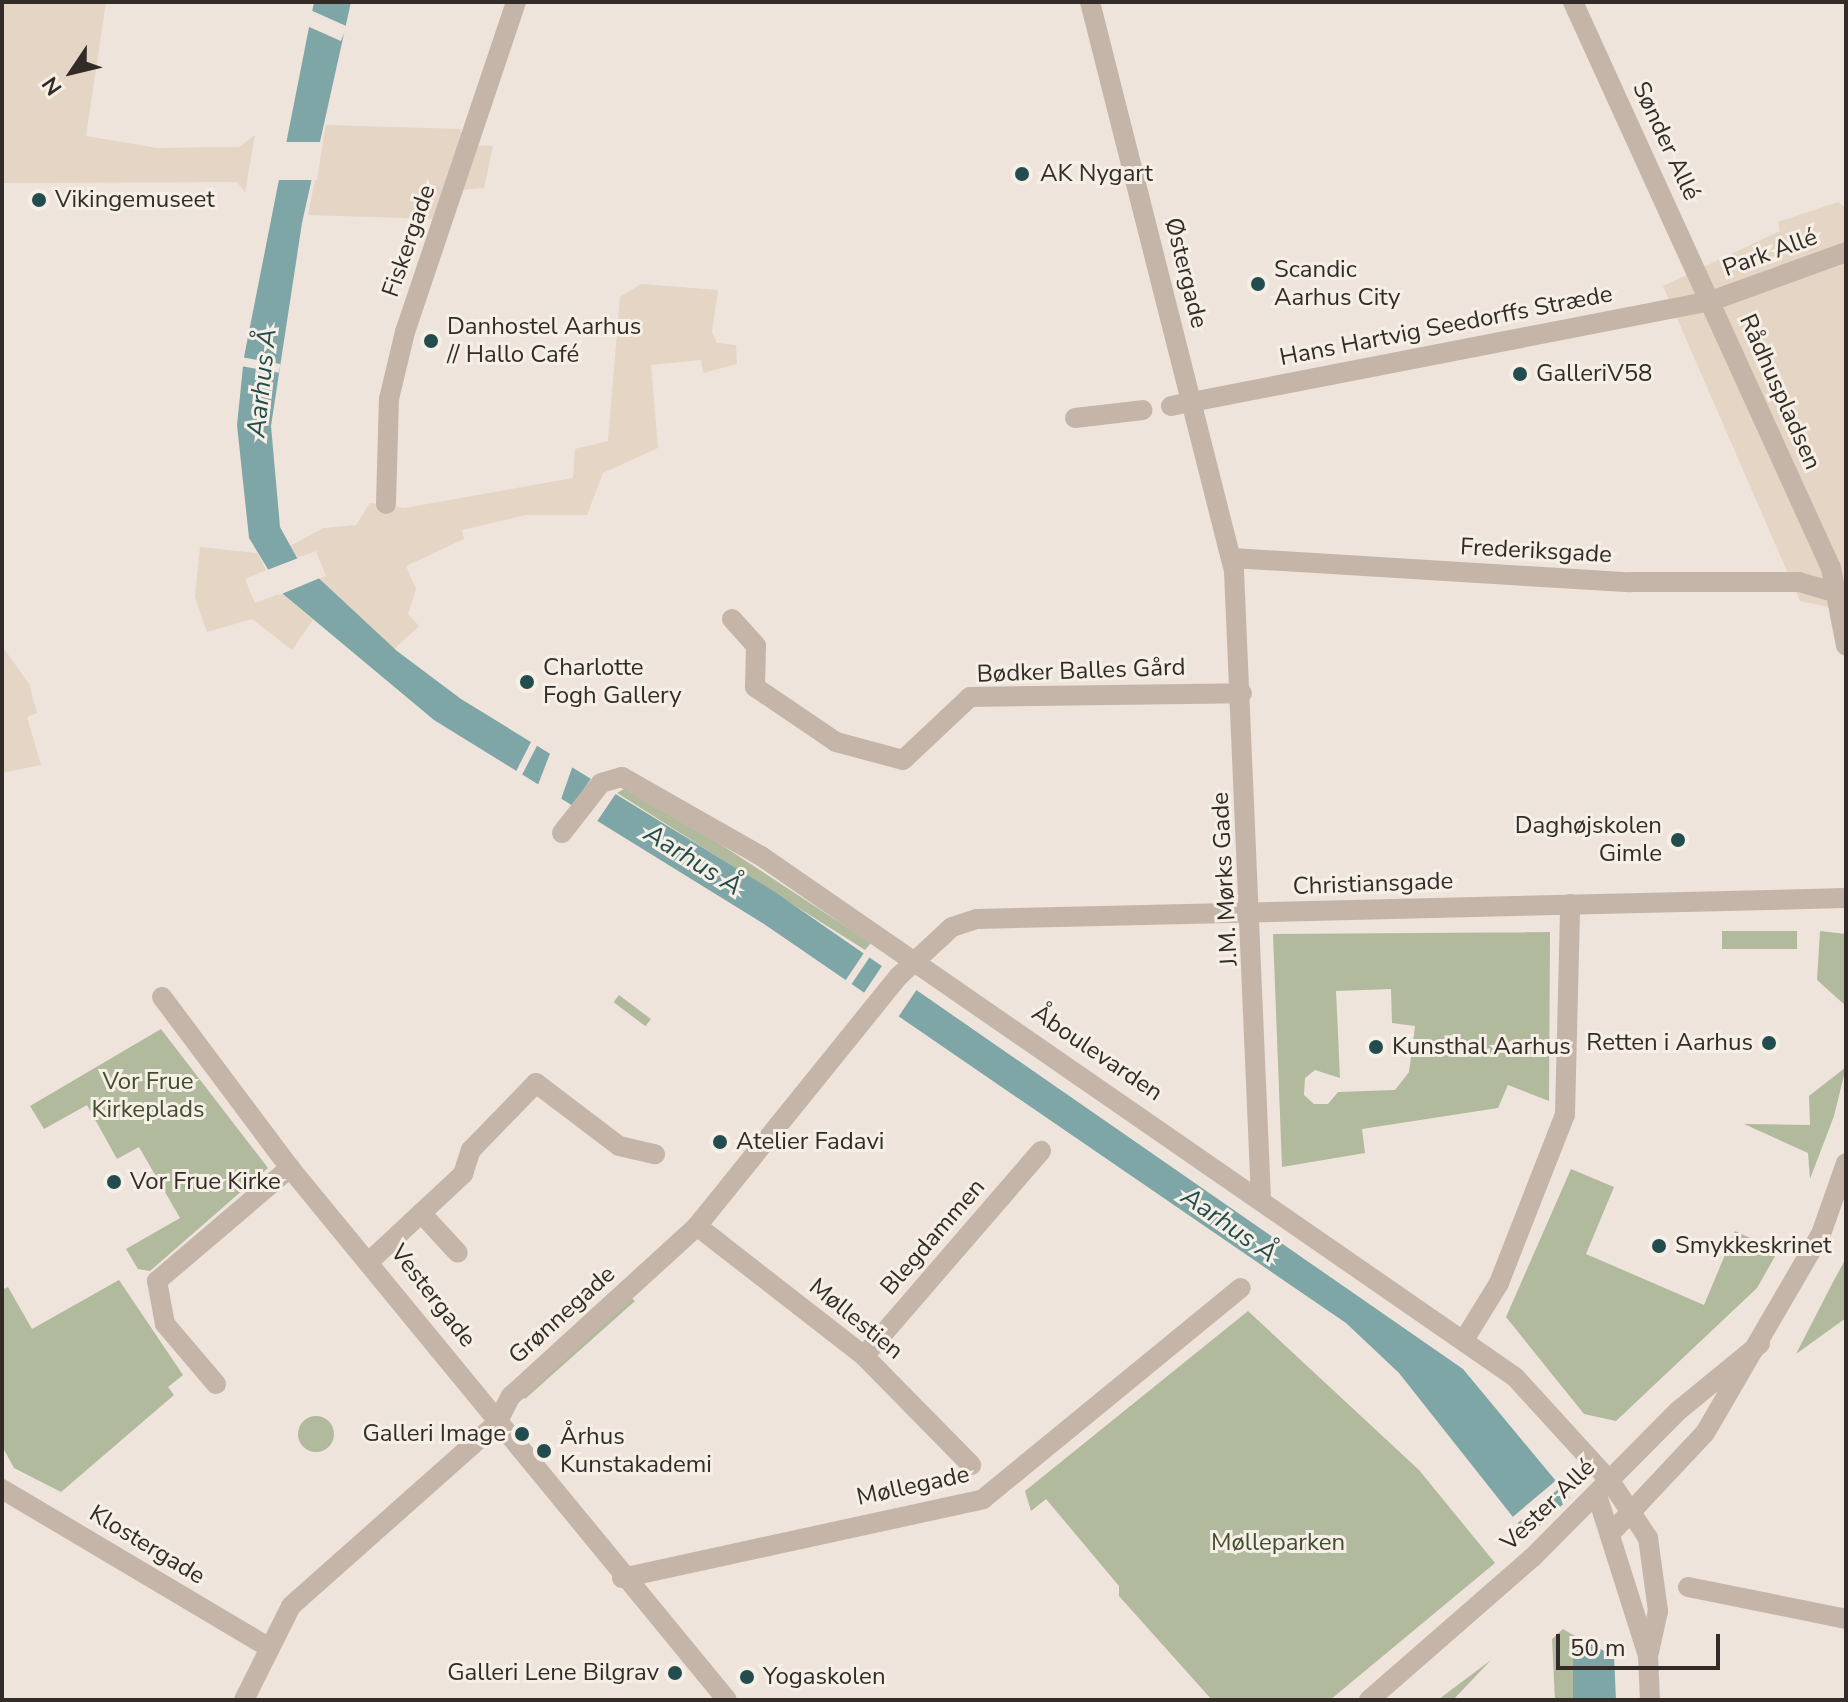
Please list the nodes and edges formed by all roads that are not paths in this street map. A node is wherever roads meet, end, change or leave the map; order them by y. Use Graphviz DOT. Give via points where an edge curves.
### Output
graph roads {
  1 [pos="516,2"];
  2 [pos="1090,2"];
  3 [pos="1573,2"];
  4 [pos="1846,252"];
  5 [pos="1711,301"];
  6 [pos="1192,402"];
  7 [pos="1171,406"];
  8 [pos="1143,410"];
  9 [pos="1075,418"];
  10 [pos="386,504"];
  11 [pos="1232,558"];
  12 [pos="1842,593"];
  13 [pos="732,619"];
  14 [pos="1846,646"];
  15 [pos="1242,693"];
  16 [pos="569,824"];
  17 [pos="1846,898"];
  18 [pos="1570,904"];
  19 [pos="1253,913"];
  20 [pos="909,965"];
  21 [pos="162,997"];
  22 [pos="1041,1151"];
  23 [pos="655,1154"];
  24 [pos="1846,1163"];
  25 [pos="290,1168"];
  26 [pos="1261,1199"];
  27 [pos="421,1213"];
  28 [pos="697,1226"];
  29 [pos="458,1253"];
  30 [pos="372,1259"];
  31 [pos="1241,1288"];
  32 [pos="1464,1340"];
  33 [pos="1760,1344"];
  34 [pos="864,1356"];
  35 [pos="216,1384"];
  36 [pos="497,1423"];
  37 [pos="971,1465"];
  38 [pos="1603,1488"];
  39 [pos="2,1489"];
  40 [pos="1633,1510"];
  41 [pos="1611,1533"];
  42 [pos="622,1578"];
  43 [pos="1688,1587"];
  44 [pos="1846,1619"];
  45 [pos="265,1645"];
  46 [pos="1648,1656"];
  47 [pos="244,1700"];
  48 [pos="727,1700"];
  49 [pos="1369,1700"];
  50 [pos="1650,1700"];
  1 -- 10 [label="street, Fiskergade" via="405,332 389,399"];
  2 -- 6 [label="street, Østergade"];
  3 -- 5 [label="street, Sønder Allé"];
  4 -- 5 [label="street, Park Allé"];
  5 -- 6 [label="street, Hans Hartvig Seedorffs Stræde"];
  5 -- 12 [label="street, Rådhuspladsen"];
  6 -- 7 [label="street, Hans Hartvig Seedorffs Stræde"];
  6 -- 11 [label="street, Østergade"];
  8 -- 9 [label="street"];
  11 -- 12 [label="street, Frederiksgade" via="1630,582 1799,582"];
  11 -- 15 [label="street, J.M. Mørks Gade"];
  12 -- 14 [label="street"];
  13 -- 15 [label="street, Bødker Balles Gård" via="756,646 755,687 836,742 903,760 970,697"];
  15 -- 19 [label="street, J.M. Mørks Gade"];
  16 -- 20 [label="street, Åboulevarden" via="601,783 622,777 641,784"];
  17 -- 18 [label="street, Christiansgade"];
  18 -- 19 [label="street, Christiansgade"];
  18 -- 32 [label="street" via="1565,1115 1499,1283"];
  19 -- 20 [label="street, Christiansgade" via="977,919 952,927"];
  19 -- 26 [label="street, J.M. Mørks Gade"];
  20 -- 26 [label="street, Åboulevarden"];
  20 -- 28 [label="street, Grønnegade"];
  21 -- 25 [label="street, Vestergade"];
  22 -- 34 [label="street, Blegdammen"];
  23 -- 27 [label="street" via="619,1146 536,1083"];
  24 -- 33 [label="street, Vester Allé" via="1821,1234"];
  25 -- 30 [label="street, Vestergade"];
  25 -- 35 [label="street" via="157,1281 165,1324"];
  26 -- 32 [label="street, Åboulevarden"];
  27 -- 29 [label="street"];
  27 -- 30 [label="street"];
  28 -- 34 [label="street, Møllestien"];
  28 -- 36 [label="street, Grønnegade" via="511,1396"];
  30 -- 36 [label="street, Vestergade"];
  31 -- 42 [label="street, Møllegade" via="983,1499"];
  32 -- 38 [label="street, Åboulevarden" via="1523,1385"];
  33 -- 38 [label="street, Vester Allé" via="1678,1411"];
  33 -- 40 [label="street, Vester Allé" via="1705,1433"];
  34 -- 37 [label="street, Møllestien"];
  36 -- 42 [label="street, Vestergade"];
  36 -- 45 [label="street, Grønnegade" via="291,1606"];
  38 -- 40 [label="street, Åboulevarden"];
  38 -- 41 [label="street"];
  38 -- 49 [label="street, Vester Allé"];
  39 -- 45 [label="street, Klostergade"];
  40 -- 41 [label="street, Vester Allé"];
  40 -- 46 [label="street, Åboulevarden" via="1648,1538 1658,1611"];
  41 -- 46 [label="street"];
  42 -- 48 [label="street, Vestergade"];
  43 -- 44 [label="street"];
  45 -- 47 [label="street, Grønnegade"];
  46 -- 50 [label="street"];
}
